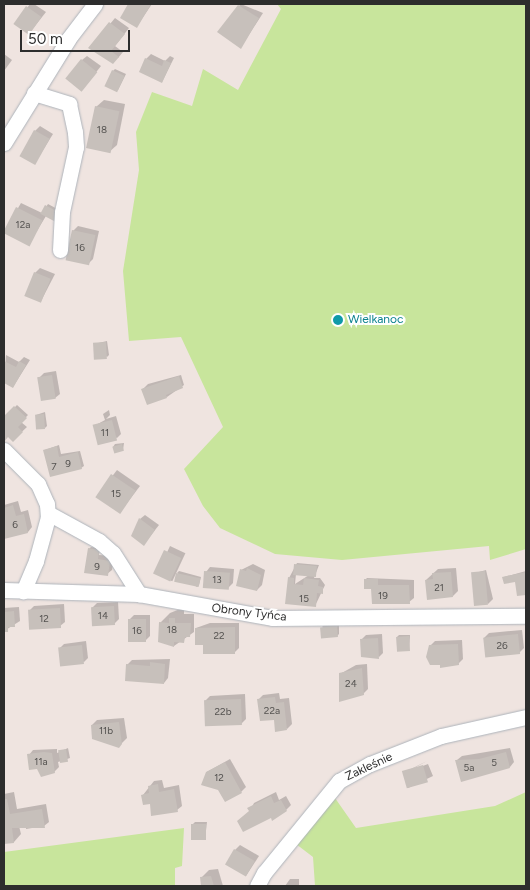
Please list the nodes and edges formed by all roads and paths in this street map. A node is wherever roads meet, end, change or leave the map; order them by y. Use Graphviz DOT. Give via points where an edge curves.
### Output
graph roads {
  1 [pos="95,4"];
  2 [pos="34,93"];
  3 [pos="4,143"];
  4 [pos="60,250"];
  5 [pos="4,450"];
  6 [pos="48,513"];
  7 [pos="4,590"];
  8 [pos="23,591"];
  9 [pos="139,594"];
  10 [pos="526,616"];
  11 [pos="526,717"];
  12 [pos="257,886"];
  1 -- 2 [label="street"];
  2 -- 3 [label="street"];
  2 -- 4 [label="street" via="69,104 75,132 76,147 62,212"];
  5 -- 6 [label="street" via="38,484"];
  6 -- 8 [label="street" via="36,561"];
  6 -- 9 [label="street" via="113,553"];
  7 -- 8 [label="street, Obrony Tyńca"];
  8 -- 9 [label="street, Obrony Tyńca"];
  9 -- 10 [label="street, Obrony Tyńca" via="272,618"];
  11 -- 12 [label="street, Zakleśnie" via="441,736 370,764 339,781"];
}
